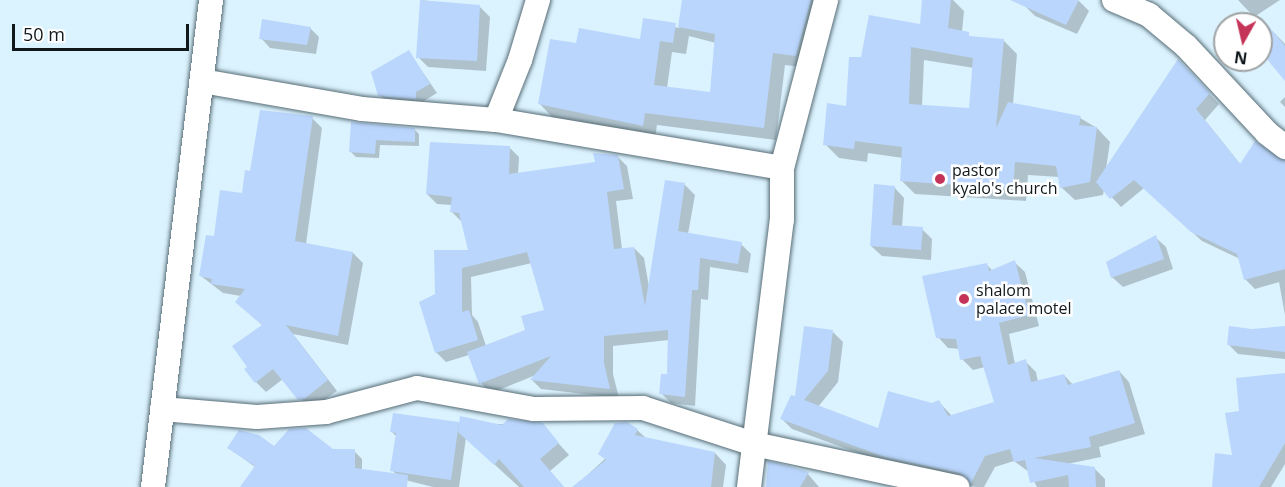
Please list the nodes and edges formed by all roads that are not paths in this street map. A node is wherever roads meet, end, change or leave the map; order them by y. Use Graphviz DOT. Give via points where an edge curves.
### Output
graph roads {
  1 [pos="211,0"];
  2 [pos="538,0"];
  3 [pos="826,0"];
  4 [pos="1114,0"];
  5 [pos="202,81"];
  6 [pos="496,120"];
  7 [pos="1285,147"];
  8 [pos="782,168"];
  9 [pos="162,409"];
  10 [pos="754,444"];
  11 [pos="153,487"];
  12 [pos="749,487"];
  13 [pos="957,487"];
  1 -- 5 [label="street"];
  2 -- 6 [label="street"];
  3 -- 8 [label="street"];
  4 -- 7 [label="street" via="1149,15 1186,46 1267,133"];
  5 -- 6 [label="street" via="362,109"];
  5 -- 9 [label="street"];
  6 -- 8 [label="street"];
  8 -- 10 [label="street" via="782,220"];
  9 -- 10 [label="street" via="257,417 326,412 417,388 534,409 643,408"];
  9 -- 11 [label="street"];
  10 -- 12 [label="street"];
  10 -- 13 [label="street"];
}
